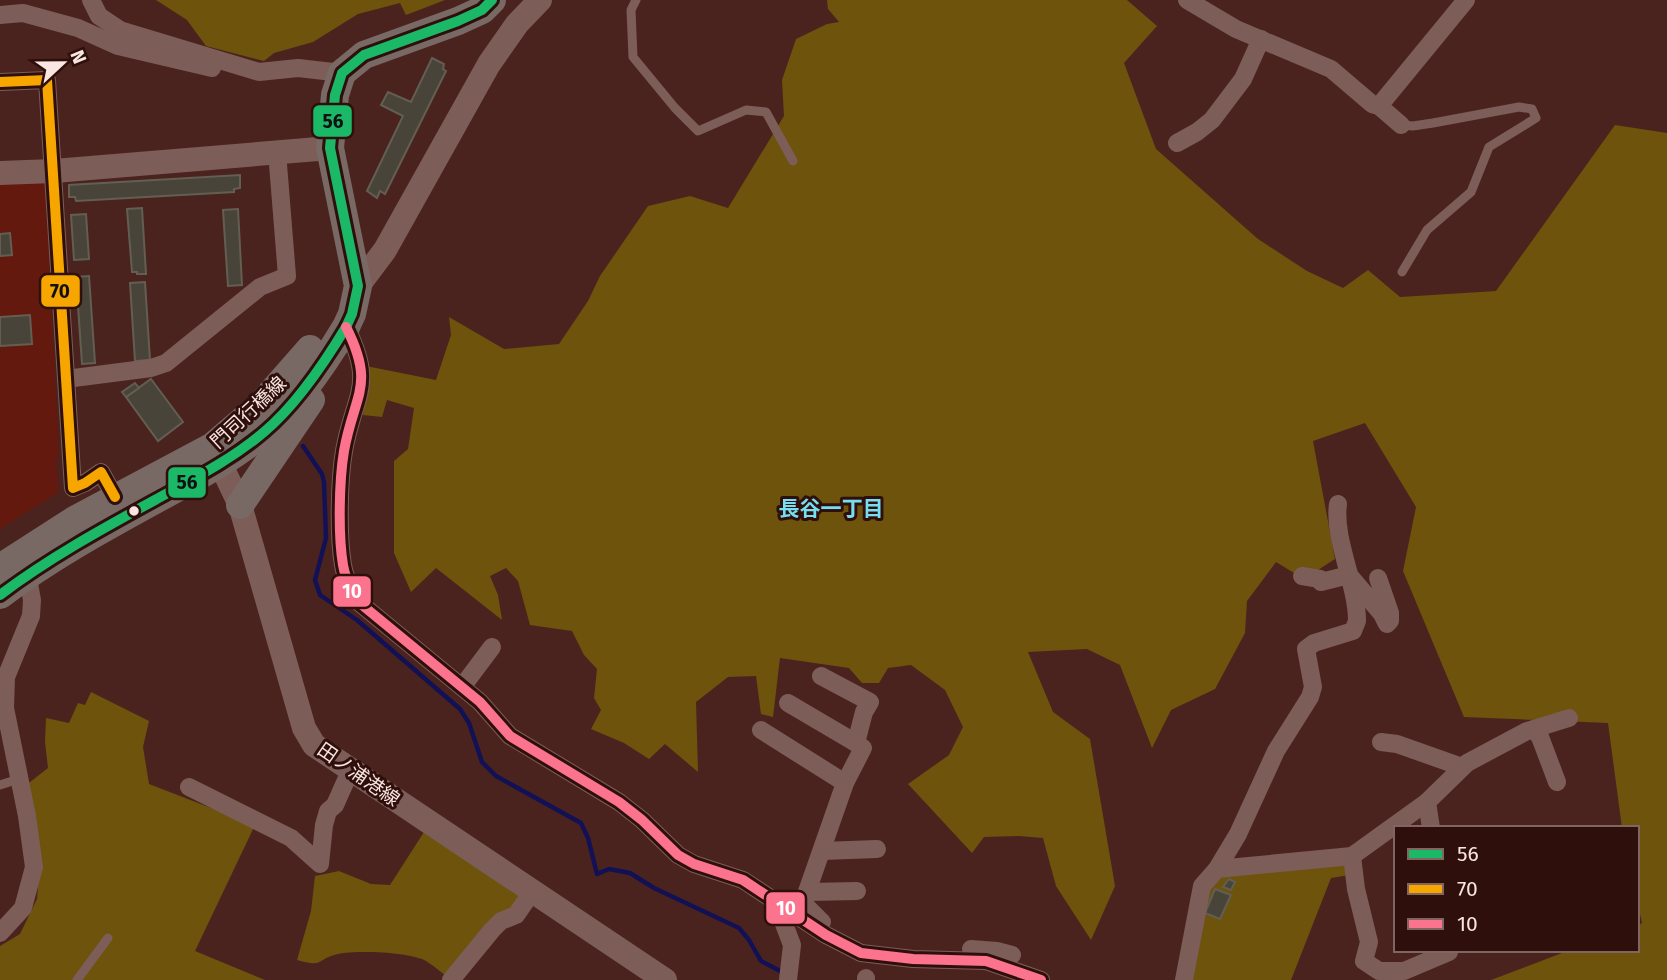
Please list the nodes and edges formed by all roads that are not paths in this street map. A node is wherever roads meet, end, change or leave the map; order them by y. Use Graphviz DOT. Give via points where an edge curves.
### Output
graph roads {
  1 [pos="91,0"];
  2 [pos="492,0"];
  3 [pos="540,0"];
  4 [pos="636,0"];
  5 [pos="1187,0"];
  6 [pos="1466,0"];
  7 [pos="0,15"];
  8 [pos="1261,39"];
  9 [pos="259,72"];
  10 [pos="342,73"];
  11 [pos="0,82"];
  12 [pos="1379,106"];
  13 [pos="1401,125"];
  14 [pos="1177,143"];
  15 [pos="330,148"];
  16 [pos="277,152"];
  17 [pos="793,161"];
  18 [pos="54,171"];
  19 [pos="0,173"];
  20 [pos="1402,272"];
  21 [pos="358,286"];
  22 [pos="340,336"];
  23 [pos="66,379"];
  24 [pos="217,455"];
  25 [pos="116,496"];
  26 [pos="1338,504"];
  27 [pos="240,505"];
  28 [pos="25,563"];
  29 [pos="0,568"];
  30 [pos="1349,575"];
  31 [pos="1302,576"];
  32 [pos="1378,578"];
  33 [pos="0,595"];
  34 [pos="492,648"];
  35 [pos="821,676"];
  36 [pos="462,687"];
  37 [pos="788,703"];
  38 [pos="1569,718"];
  39 [pos="1534,729"];
  40 [pos="761,730"];
  41 [pos="1381,742"];
  42 [pos="856,743"];
  43 [pos="1462,767"];
  44 [pos="351,769"];
  45 [pos="19,779"];
  46 [pos="1557,782"];
  47 [pos="845,783"];
  48 [pos="0,785"];
  49 [pos="189,787"];
  50 [pos="1427,802"];
  51 [pos="1431,826"];
  52 [pos="877,849"];
  53 [pos="822,851"];
  54 [pos="1352,856"];
  55 [pos="1217,869"];
  56 [pos="857,891"];
  57 [pos="532,892"];
  58 [pos="808,892"];
  59 [pos="775,900"];
  60 [pos="0,933"];
  61 [pos="825,935"];
  62 [pos="108,938"];
  63 [pos="1448,952"];
  64 [pos="1012,955"];
  65 [pos="913,959"];
  66 [pos="77,980"];
  67 [pos="451,980"];
  68 [pos="666,980"];
  69 [pos="788,980"];
  70 [pos="1041,980"];
  71 [pos="1184,980"];
  1 -- 9 [label="street" via="99,16 120,30"];
  2 -- 10 [label="main road" via="458,21 363,55"];
  3 -- 21 [label="main road" via="489,64 386,250"];
  4 -- 17 [label="lane" via="631,10 632,57 698,131 746,110 766,112"];
  5 -- 8 [label="street"];
  6 -- 12 [label="street"];
  7 -- 9 [label="street" via="23,13 78,27 141,52 227,71"];
  8 -- 12 [label="street" via="1331,69"];
  8 -- 14 [label="street" via="1243,79 1212,120"];
  9 -- 10 [label="street" via="298,68"];
  10 -- 15 [label="main road, 門司行橋線"];
  11 -- 18 [label="street" via="47,80"];
  12 -- 13 [label="street"];
  13 -- 20 [label="lane" via="1519,107 1532,109 1536,118 1489,147 1471,192 1427,230"];
  15 -- 16 [label="main road"];
  15 -- 21 [label="main road, 門司行橋線"];
  16 -- 18 [label="main road"];
  16 -- 23 [label="street" via="287,276 260,287 166,363"];
  18 -- 19 [label="main road"];
  18 -- 23 [label="street"];
  21 -- 22 [label="main road, 門司行橋線" via="352,314"];
  21 -- 24 [label="main road, 門司行橋線" via="301,361"];
  22 -- 24 [label="main road, 門司行橋線" via="265,431"];
  22 -- 27 [label="main road" via="307,409"];
  22 -- 36 [label="street" via="358,349 363,369 343,455 343,564 348,584 356,600"];
  23 -- 25 [label="street" via="74,488 101,472"];
  24 -- 25 [label="main road, 門司行橋線" via="185,463"];
  24 -- 27 [label="main road, 田ノ浦港線"];
  24 -- 28 [label="main road, 門司行橋線" via="88,537"];
  25 -- 28 [label="main road, 門司行橋線"];
  26 -- 30 [label="street" via="1336,520"];
  27 -- 44 [label="main road, 田ノ浦港線" via="304,728 314,745"];
  28 -- 29 [label="main road, 門司行橋線"];
  28 -- 33 [label="main road, 門司行橋線"];
  28 -- 45 [label="street" via="31,617 6,677 5,708"];
  30 -- 31 [label="street" via="1321,582"];
  30 -- 32 [label="street" via="1387,625 1390,613"];
  30 -- 55 [label="street" via="1357,613 1353,631 1306,649 1313,687 1310,697 1276,751"];
  34 -- 36 [label="street"];
  35 -- 42 [label="street" via="870,702"];
  36 -- 59 [label="street" via="510,736 619,802 678,855 743,880"];
  37 -- 42 [label="street"];
  38 -- 39 [label="street"];
  39 -- 43 [label="street"];
  39 -- 46 [label="street"];
  40 -- 47 [label="street"];
  41 -- 43 [label="street"];
  42 -- 47 [label="street" via="863,748"];
  43 -- 50 [label="street"];
  44 -- 49 [label="street" via="328,811 320,864 290,838"];
  44 -- 57 [label="main road, 田ノ浦港線"];
  45 -- 48 [label="lane"];
  45 -- 60 [label="street" via="34,867 23,908"];
  47 -- 53 [label="street"];
  50 -- 51 [label="street"];
  50 -- 54 [label="street"];
  52 -- 53 [label="street"];
  53 -- 58 [label="street"];
  54 -- 55 [label="street"];
  54 -- 63 [label="street" via="1370,942 1364,961 1380,971 1404,971"];
  55 -- 71 [label="street" via="1202,886"];
  56 -- 58 [label="street"];
  57 -- 67 [label="street" via="516,915 492,930"];
  57 -- 68 [label="main road, 田ノ浦港線"];
  58 -- 61 [label="street" via="803,904 824,924"];
  59 -- 61 [label="street"];
  59 -- 69 [label="street" via="792,945"];
  61 -- 65 [label="street" via="861,953"];
  62 -- 66 [label="lane"];
  64 -- 65 [label="street" via="979,948 915,954"];
  65 -- 70 [label="street" via="986,961"];
}
